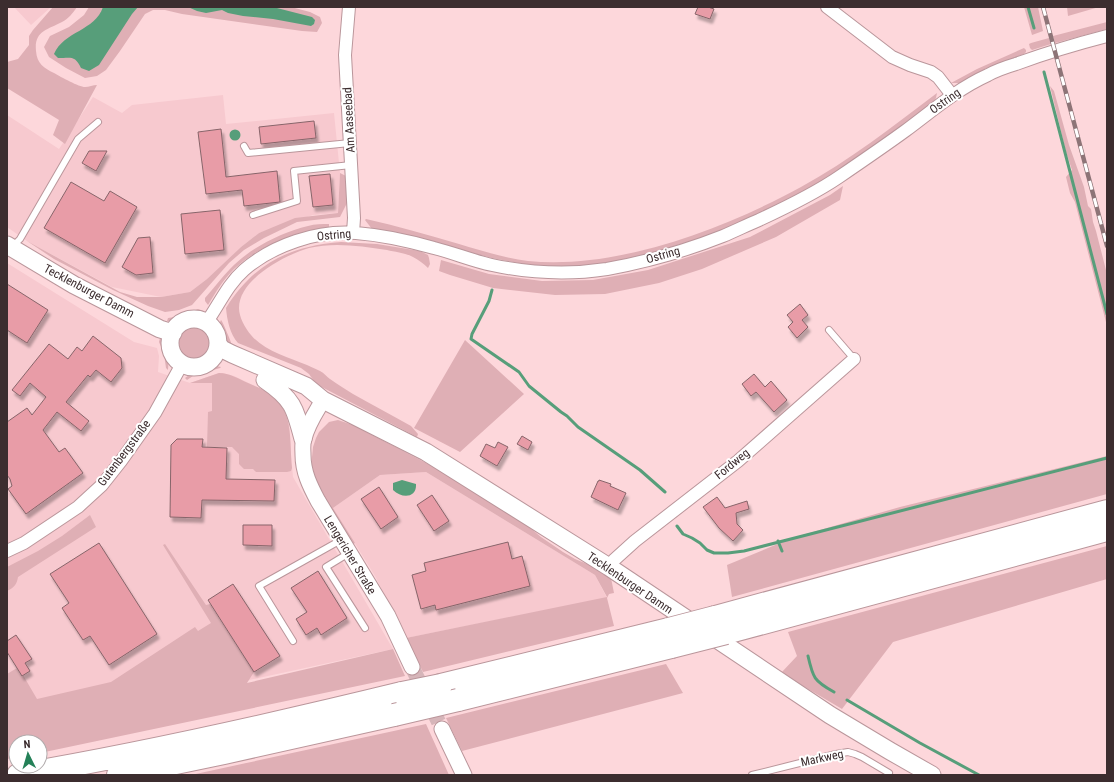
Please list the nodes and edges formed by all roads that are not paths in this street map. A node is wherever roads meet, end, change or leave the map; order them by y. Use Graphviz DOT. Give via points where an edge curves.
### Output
graph roads {
  1 [pos="349,7"];
  2 [pos="827,7"];
  3 [pos="1107,36"];
  4 [pos="952,94"];
  5 [pos="98,122"];
  6 [pos="350,143"];
  7 [pos="244,146"];
  8 [pos="351,165"];
  9 [pos="252,215"];
  10 [pos="354,233"];
  11 [pos="9,247"];
  12 [pos="206,323"];
  13 [pos="829,330"];
  14 [pos="173,333"];
  15 [pos="218,344"];
  16 [pos="854,359"];
  17 [pos="209,361"];
  18 [pos="182,364"];
  19 [pos="265,380"];
  20 [pos="323,400"];
  21 [pos="303,439"];
  22 [pos="1107,511"];
  23 [pos="1107,530"];
  24 [pos="341,540"];
  25 [pos="7,551"];
  26 [pos="349,553"];
  27 [pos="609,567"];
  28 [pos="720,625"];
  29 [pos="365,628"];
  30 [pos="670,638"];
  31 [pos="293,641"];
  32 [pos="412,666"];
  33 [pos="442,729"];
  34 [pos="889,773"];
  35 [pos="18,775"];
  36 [pos="118,775"];
  37 [pos="464,775"];
  38 [pos="752,775"];
  39 [pos="932,775"];
  1 -- 6 [label="street, Am Aaseebad" via="345,55"];
  2 -- 4 [label="street" via="892,57 931,72"];
  3 -- 4 [label="street, Ostring" via="1055,50 988,74"];
  4 -- 10 [label="street, Ostring" via="838,178 786,207 723,236 636,263 605,269 546,273 518,270 436,248"];
  5 -- 11 [label="lane" via="78,139 20,239"];
  6 -- 7 [label="lane" via="248,153"];
  6 -- 8 [label="street, Am Aaseebad"];
  8 -- 9 [label="lane" via="294,171 297,200"];
  8 -- 10 [label="street, Am Aaseebad"];
  10 -- 12 [label="street, Ostring" via="310,237 260,257 230,285"];
  11 -- 14 [label="main road, Tecklenburger Damm" via="74,285 160,329"];
  12 -- 14 [label="main road" via="198,320 183,322"];
  12 -- 15 [label="main road" via="215,332"];
  13 -- 16 [label="lane"];
  14 -- 18 [label="main road" via="170,347 176,359"];
  15 -- 17 [label="main road" via="214,356"];
  15 -- 20 [label="main road, Tecklenburger Damm" via="232,354 306,386"];
  16 -- 27 [label="street, Fordweg" via="738,461 635,541"];
  17 -- 18 [label="main road" via="196,367"];
  17 -- 19 [label="main road, Tecklenburger Damm" via="227,363"];
  18 -- 25 [label="street, Gutenbergstraße" via="155,413 102,485 78,507 24,543"];
  19 -- 20 [label="main road, Tecklenburger Damm" via="302,396"];
  19 -- 21 [label="main road, Lengericher Straße" via="290,401"];
  20 -- 21 [label="street, Lengericher Straße"];
  20 -- 27 [label="main road, Tecklenburger Damm" via="426,452"];
  21 -- 24 [label="street, Lengericher Straße" via="305,473"];
  22 -- 28 [label="highway"];
  23 -- 28 [label="highway"];
  24 -- 26 [label="street, Lengericher Straße"];
  24 -- 31 [label="lane" via="259,586"];
  26 -- 29 [label="lane" via="326,567"];
  26 -- 32 [label="street, Lengericher Straße" via="388,616"];
  27 -- 39 [label="main road, Tecklenburger Damm" via="830,715"];
  28 -- 30 [label="highway, bridge"];
  30 -- 35 [label="highway, bridge" via="402,693 153,749"];
  30 -- 36 [label="highway, bridge" via="458,700"];
  33 -- 37 [label="street"];
  34 -- 38 [label="lane, Markweg" via="848,752"];
}
